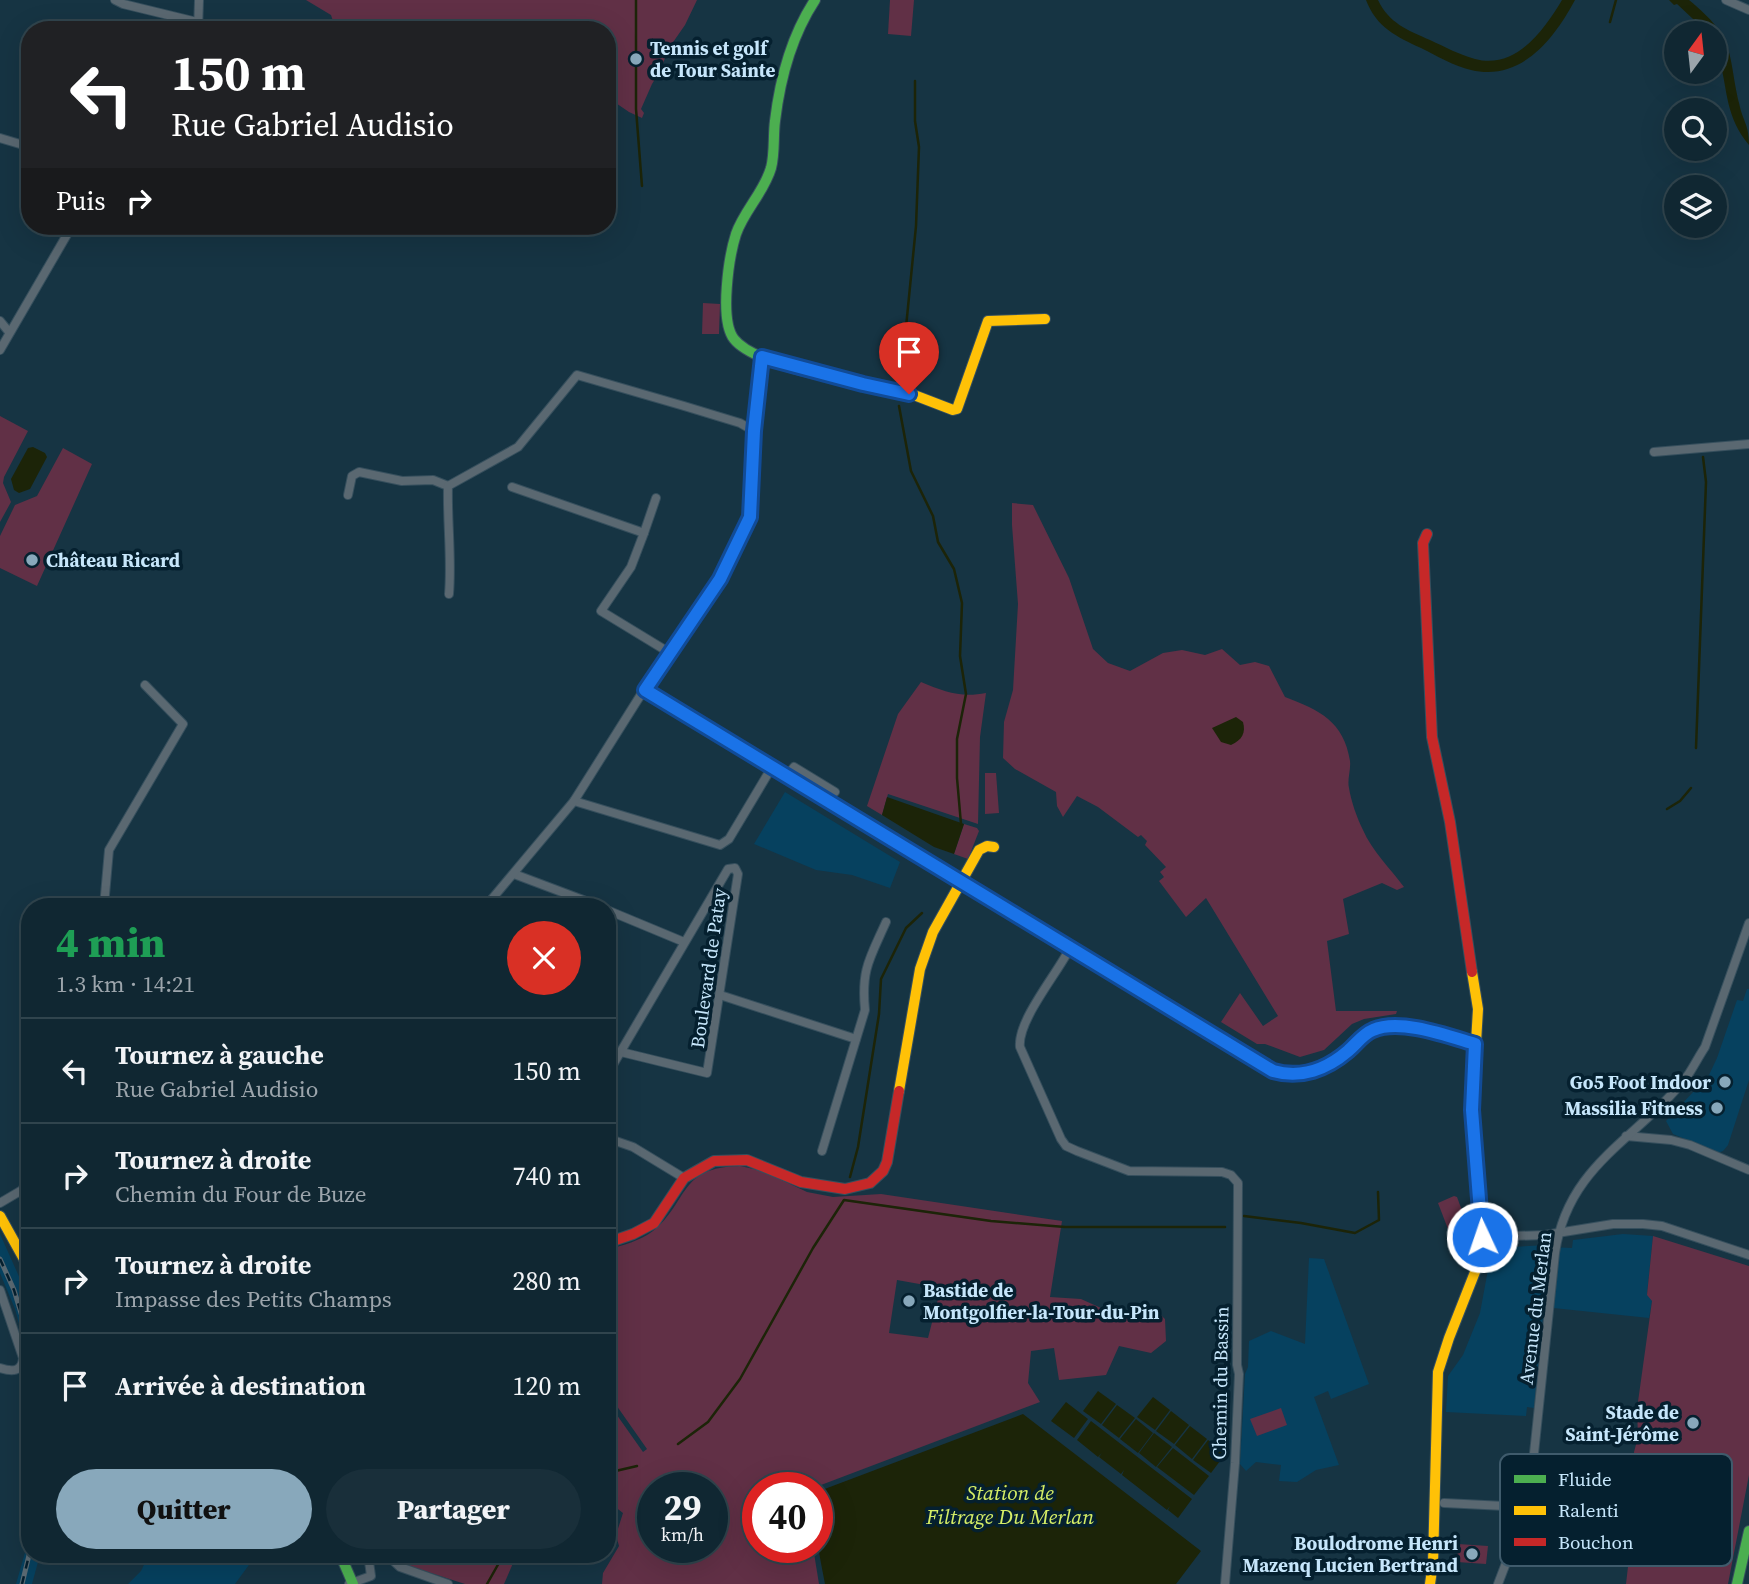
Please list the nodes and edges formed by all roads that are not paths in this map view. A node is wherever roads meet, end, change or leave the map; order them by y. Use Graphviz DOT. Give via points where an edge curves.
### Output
graph roads {
  1 [pos="116,0"];
  2 [pos="199,0"];
  3 [pos="815,0"];
  4 [pos="1726,0"];
  5 [pos="1749,10"];
  6 [pos="181,21"];
  7 [pos="198,21"];
  8 [pos="0,138"];
  9 [pos="21,144"];
  10 [pos="67,235"];
  11 [pos="1045,319"];
  12 [pos="0,321"];
  13 [pos="9,332"];
  14 [pos="0,349"];
  15 [pos="762,357"];
  16 [pos="754,431"];
  17 [pos="1749,444"];
  18 [pos="1654,452"];
  19 [pos="448,486"];
  20 [pos="512,487"];
  21 [pos="348,495"];
  22 [pos="656,498"];
  23 [pos="643,533"];
  24 [pos="1427,534"];
  25 [pos="449,594"];
  26 [pos="670,653"];
  27 [pos="145,685"];
  28 [pos="645,690"];
  29 [pos="772,767"];
  30 [pos="788,776"];
  31 [pos="835,792"];
  32 [pos="574,801"];
  33 [pos="994,847"];
  34 [pos="514,874"];
  35 [pos="961,883"];
  36 [pos="105,898"];
  37 [pos="493,898"];
  38 [pos="578,898"];
  39 [pos="616,914"];
  40 [pos="886,922"];
  41 [pos="1749,923"];
  42 [pos="684,942"];
  43 [pos="1070,948"];
  44 [pos="720,995"];
  45 [pos="856,1039"];
  46 [pos="1475,1044"];
  47 [pos="621,1052"];
  48 [pos="616,1060"];
  49 [pos="1626,1136"];
  50 [pos="616,1141"];
  51 [pos="822,1152"];
  52 [pos="1749,1170"];
  53 [pos="684,1178"];
  54 [pos="21,1191"];
  55 [pos="0,1203"];
  56 [pos="0,1216"];
  57 [pos="1558,1233"];
  58 [pos="1482,1237"];
  59 [pos="616,1240"];
  60 [pos="21,1254"];
  61 [pos="1749,1255"];
  62 [pos="0,1290"];
  63 [pos="21,1352"];
  64 [pos="21,1366"];
  65 [pos="0,1368"];
  66 [pos="1534,1454"];
  67 [pos="1444,1503"];
  68 [pos="1500,1506"];
  69 [pos="1749,1531"];
  70 [pos="339,1563"];
  71 [pos="343,1563"];
  72 [pos="369,1563"];
  73 [pos="396,1563"];
  74 [pos="1505,1566"];
  75 [pos="350,1584"];
  76 [pos="448,1584"];
  77 [pos="1225,1584"];
  78 [pos="1430,1584"];
  79 [pos="1498,1584"];
  80 [pos="1737,1584"];
  1 -- 6 [label="street"];
  2 -- 7 [label="street"];
  3 -- 15 [label="street" via="790,53 768,174 737,232 731,257 727,284 730,329 738,344"];
  4 -- 5 [label="street"];
  8 -- 9 [label="street"];
  10 -- 13 [label="street"];
  11 -- 15 [label="street" via="988,321 962,400 953,410 909,394"];
  12 -- 13 [label="street"];
  13 -- 14 [label="street"];
  15 -- 16 [label="street"];
  16 -- 19 [label="street" via="684,405 577,375 518,447"];
  16 -- 26 [label="street" via="750,517 745,532 720,579"];
  17 -- 18 [label="street"];
  19 -- 21 [label="street" via="433,480 402,481 359,472 352,476"];
  19 -- 25 [label="street"];
  20 -- 23 [label="street"];
  22 -- 23 [label="street"];
  23 -- 26 [label="street" via="631,567 601,611"];
  24 -- 46 [label="street" via="1423,543 1432,737 1450,822 1478,1009"];
  26 -- 28 [label="street"];
  27 -- 36 [label="street" via="183,724 109,849"];
  28 -- 29 [label="street"];
  28 -- 32 [label="street"];
  29 -- 30 [label="street"];
  29 -- 32 [label="street" via="729,839 715,845"];
  30 -- 31 [label="street" via="794,766"];
  30 -- 35 [label="street"];
  32 -- 34 [label="street"];
  33 -- 35 [label="street" via="979,850"];
  34 -- 37 [label="street"];
  34 -- 38 [label="street"];
  35 -- 43 [label="street"];
  35 -- 53 [label="street" via="933,932 920,969 883,1171 870,1183 845,1189 801,1182 747,1160 725,1159"];
  39 -- 42 [label="street"];
  40 -- 45 [label="street" via="863,977 865,1010"];
  41 -- 49 [label="street, Avenue du Merlan" via="1705,1047 1681,1082"];
  42 -- 44 [label="street, Boulevard de Patay" via="728,869 735,868 738,874"];
  42 -- 47 [label="street"];
  43 -- 46 [label="street" via="1264,1067 1283,1074 1324,1068 1363,1036 1382,1027 1416,1028"];
  43 -- 77 [label="street, Chemin du Bassin" via="1019,1040 1066,1146 1129,1171 1222,1172 1238,1183 1239,1374"];
  44 -- 45 [label="street"];
  44 -- 47 [label="street, Boulevard de Patay" via="707,1073"];
  45 -- 51 [label="street"];
  46 -- 58 [label="street" via="1472,1110"];
  47 -- 48 [label="street"];
  49 -- 52 [label="street" via="1690,1145"];
  49 -- 57 [label="street, Avenue du Merlan" via="1584,1180"];
  50 -- 53 [label="street"];
  53 -- 59 [label="street" via="653,1223"];
  54 -- 55 [label="street"];
  56 -- 60 [label="street"];
  57 -- 58 [label="street"];
  57 -- 61 [label="street" via="1613,1224 1652,1224"];
  57 -- 66 [label="street, Avenue du Merlan"];
  58 -- 78 [label="street" via="1470,1289 1438,1372"];
  62 -- 63 [label="street"];
  64 -- 65 [label="street" via="10,1371"];
  67 -- 68 [label="street"];
  69 -- 80 [label="street"];
  70 -- 75 [label="street"];
  71 -- 75 [label="street"];
  72 -- 75 [label="street" via="371,1576"];
  73 -- 76 [label="street"];
  74 -- 79 [label="street, Avenue du Merlan"];
}
